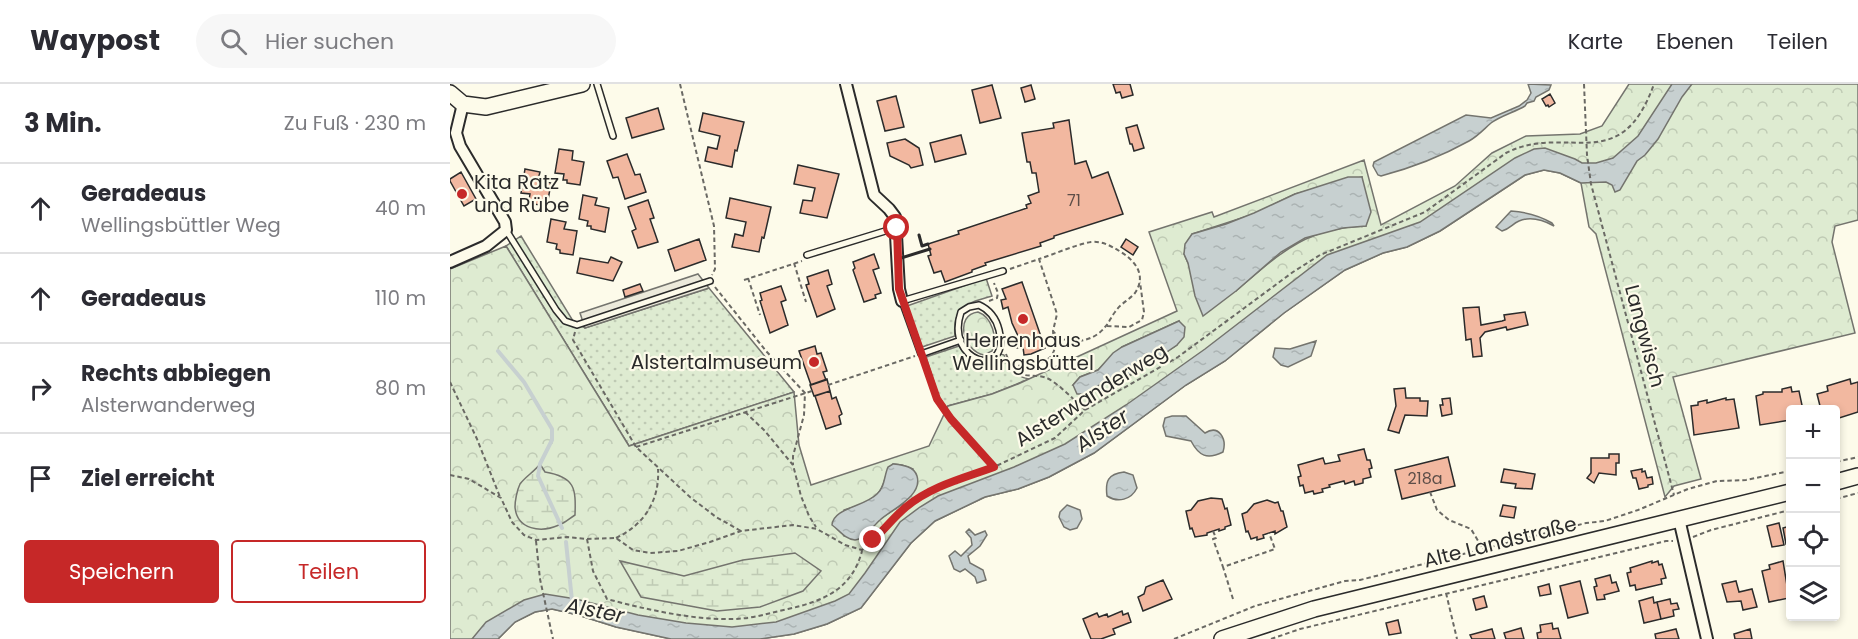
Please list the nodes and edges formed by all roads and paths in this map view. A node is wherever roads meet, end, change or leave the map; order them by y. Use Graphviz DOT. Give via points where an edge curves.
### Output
graph roads {
  1 [pos="582,84"];
  2 [pos="597,84"];
  3 [pos="680,84"];
  4 [pos="846,84"];
  5 [pos="1584,84"];
  6 [pos="1654,84"];
  7 [pos="450,93"];
  8 [pos="463,104"];
  9 [pos="453,134"];
  10 [pos="613,136"];
  11 [pos="1587,144"];
  12 [pos="897,228"];
  13 [pos="506,230"];
  14 [pos="807,255"];
  15 [pos="1039,259"];
  16 [pos="450,262"];
  17 [pos="794,263"];
  18 [pos="1017,266"];
  19 [pos="1003,271"];
  20 [pos="991,275"];
  21 [pos="748,278"];
  22 [pos="1140,279"];
  23 [pos="744,280"];
  24 [pos="710,281"];
  25 [pos="902,301"];
  26 [pos="806,302"];
  27 [pos="984,308"];
  28 [pos="760,315"];
  29 [pos="577,325"];
  30 [pos="1106,326"];
  31 [pos="1053,331"];
  32 [pos="1061,338"];
  33 [pos="961,340"];
  34 [pos="1002,343"];
  35 [pos="1054,346"];
  36 [pos="921,354"];
  37 [pos="1010,364"];
  38 [pos="450,382"];
  39 [pos="828,385"];
  40 [pos="812,391"];
  41 [pos="805,393"];
  42 [pos="1085,410"];
  43 [pos="745,412"];
  44 [pos="636,447"];
  45 [pos="1858,457"];
  46 [pos="1840,461"];
  47 [pos="793,465"];
  48 [pos="994,467"];
  49 [pos="658,468"];
  50 [pos="1786,472"];
  51 [pos="450,475"];
  52 [pos="1858,476"];
  53 [pos="1840,481"];
  54 [pos="1430,492"];
  55 [pos="1786,493"];
  56 [pos="1858,493"];
  57 [pos="1674,495"];
  58 [pos="501,498"];
  59 [pos="1840,498"];
  60 [pos="1655,502"];
  61 [pos="1657,509"];
  62 [pos="1786,511"];
  63 [pos="1679,519"];
  64 [pos="817,529"];
  65 [pos="741,531"];
  66 [pos="1213,531"];
  67 [pos="1269,533"];
  68 [pos="1665,537"];
  69 [pos="1692,537"];
  70 [pos="616,538"];
  71 [pos="587,539"];
  72 [pos="536,540"];
  73 [pos="1666,541"];
  74 [pos="1676,541"];
  75 [pos="1483,549"];
  76 [pos="862,550"];
  77 [pos="1222,567"];
  78 [pos="1446,593"];
  79 [pos="1233,599"];
  80 [pos="552,639"];
  81 [pos="1174,639"];
  82 [pos="1222,639"];
  83 [pos="1271,639"];
  84 [pos="1457,639"];
  85 [pos="1707,639"];
  1 -- 8 [label="main road" via="486,107"];
  2 -- 10 [label="lane"];
  3 -- 24 [label="path" via="714,226 715,269"];
  4 -- 12 [label="street" via="874,195 889,209"];
  5 -- 11 [label="path"];
  6 -- 11 [label="path, Alsterwanderweg" via="1633,124 1620,134"];
  7 -- 8 [label="main road"];
  8 -- 9 [label="street"];
  9 -- 13 [label="street" via="506,222"];
  11 -- 42 [label="path, Alsterwanderweg" via="1546,144 1512,150 1425,212 1320,255 1178,357"];
  11 -- 57 [label="path, Langwisch" via="1590,184"];
  12 -- 14 [label="lane"];
  12 -- 25 [label="street"];
  13 -- 16 [label="street" via="486,246"];
  13 -- 29 [label="lane" via="556,310 565,321"];
  14 -- 17 [label="path"];
  15 -- 18 [label="path"];
  15 -- 22 [label="path" via="1101,242 1133,259"];
  15 -- 31 [label="path" via="1057,314"];
  17 -- 21 [label="path"];
  17 -- 26 [label="path"];
  19 -- 20 [label="lane"];
  20 -- 25 [label="lane"];
  20 -- 27 [label="path" via="997,298 987,301"];
  21 -- 23 [label="path"];
  21 -- 28 [label="path"];
  22 -- 30 [label="path" via="1135,292"];
  22 -- 30 [label="path" via="1142,320 1129,327"];
  24 -- 29 [label="lane"];
  24 -- 41 [label="path"];
  25 -- 36 [label="lane"];
  27 -- 33 [label="lane" via="979,305 961,312"];
  27 -- 34 [label="lane" via="998,326"];
  29 -- 44 [label="path" via="573,340"];
  30 -- 32 [label="path" via="1095,336 1080,341"];
  31 -- 32 [label="path"];
  31 -- 35 [label="path"];
  32 -- 35 [label="path"];
  33 -- 34 [label="lane" via="965,351 980,361 990,360"];
  33 -- 36 [label="lane"];
  34 -- 37 [label="path"];
  35 -- 37 [label="path" via="1045,360 1026,366"];
  36 -- 39 [label="path"];
  36 -- 48 [label="path" via="937,399"];
  37 -- 42 [label="path" via="1024,375 1051,379"];
  38 -- 58 [label="path"];
  40 -- 41 [label="path"];
  41 -- 43 [label="path"];
  41 -- 47 [label="path"];
  42 -- 48 [label="path, Alsterwanderweg" via="1055,438"];
  43 -- 44 [label="path"];
  43 -- 47 [label="path"];
  44 -- 49 [label="path"];
  45 -- 46 [label="path"];
  47 -- 64 [label="path" via="801,496"];
  48 -- 76 [label="path, Alsterwanderweg" via="918,499"];
  49 -- 65 [label="path" via="716,517"];
  49 -- 70 [label="path" via="654,503 630,531"];
  50 -- 57 [label="path" via="1718,481"];
  51 -- 58 [label="path" via="469,479"];
  52 -- 53 [label="main road"];
  54 -- 75 [label="path" via="1437,510 1471,529"];
  55 -- 63 [label="main road, Alte Landstraße"];
  56 -- 59 [label="path"];
  57 -- 60 [label="path"];
  58 -- 72 [label="path" via="512,522 524,535"];
  60 -- 61 [label="path"];
  60 -- 75 [label="path" via="1605,521"];
  62 -- 69 [label="path"];
  63 -- 82 [label="main road, Alte Landstraße" via="1314,609"];
  63 -- 85 [label="street"];
  64 -- 65 [label="path" via="793,525"];
  64 -- 76 [label="path"];
  65 -- 70 [label="path" via="678,551 650,554 633,550"];
  66 -- 77 [label="path"];
  67 -- 77 [label="path" via="1275,549"];
  68 -- 73 [label="path"];
  70 -- 71 [label="path"];
  71 -- 72 [label="path"];
  71 -- 76 [label="path" via="593,572 607,599 673,614 709,617 746,618 805,605 849,580"];
  72 -- 80 [label="path"];
  73 -- 74 [label="path"];
  73 -- 78 [label="path"];
  75 -- 81 [label="path" via="1255,606"];
  77 -- 79 [label="path"];
  78 -- 83 [label="path"];
  78 -- 84 [label="path"];
}
